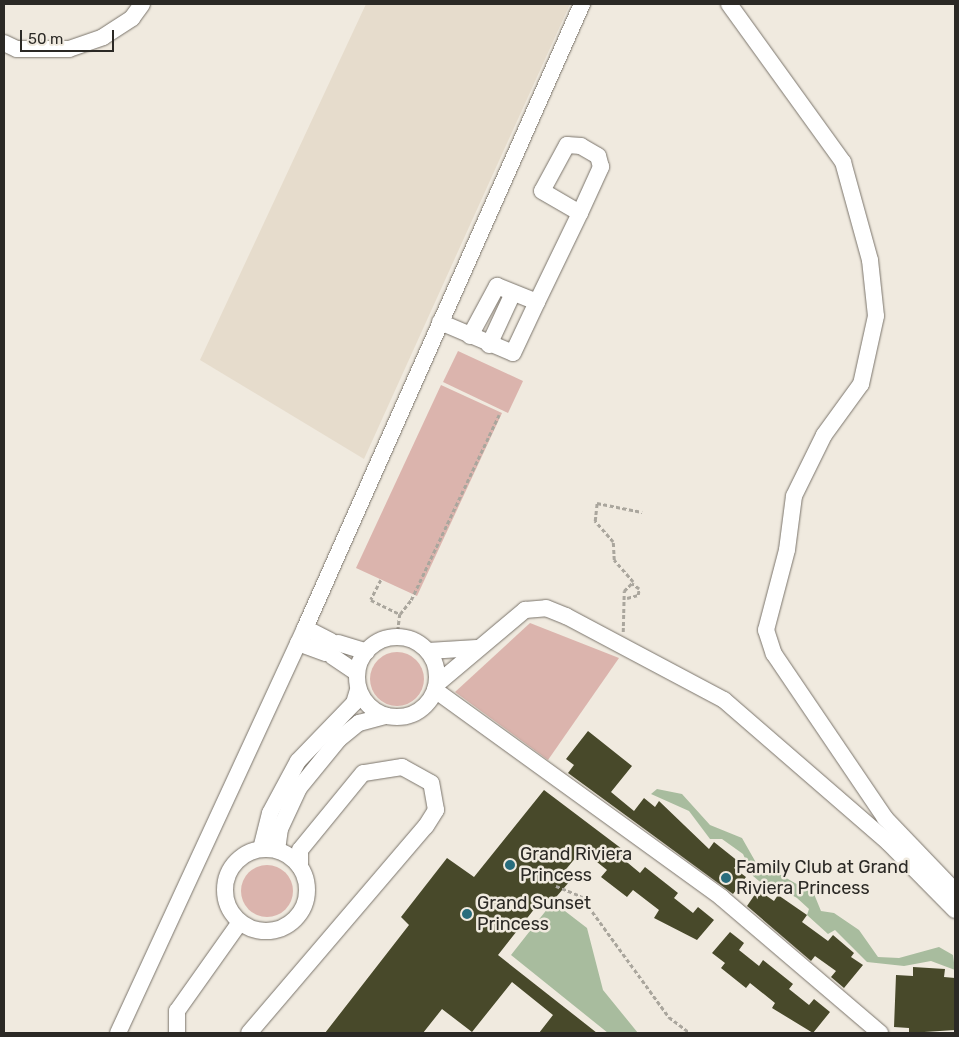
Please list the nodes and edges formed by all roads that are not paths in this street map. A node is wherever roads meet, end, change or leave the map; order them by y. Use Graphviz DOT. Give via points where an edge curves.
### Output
graph roads {
  1 [pos="142,4"];
  2 [pos="582,4"];
  3 [pos="729,4"];
  4 [pos="4,43"];
  5 [pos="580,213"];
  6 [pos="513,293"];
  7 [pos="537,302"];
  8 [pos="440,322"];
  9 [pos="470,336"];
  10 [pos="489,345"];
  11 [pos="305,628"];
  12 [pos="298,643"];
  13 [pos="331,648"];
  14 [pos="477,648"];
  15 [pos="428,651"];
  16 [pos="367,652"];
  17 [pos="357,672"];
  18 [pos="436,687"];
  19 [pos="358,690"];
  20 [pos="386,716"];
  21 [pos="269,850"];
  22 [pos="300,867"];
  23 [pos="955,892"];
  24 [pos="955,910"];
  25 [pos="240,922"];
  26 [pos="118,1033"];
  27 [pos="177,1033"];
  28 [pos="249,1033"];
  29 [pos="880,1033"];
  1 -- 4 [label="street" via="132,18 103,38 69,49 17,49"];
  2 -- 8 [label="street"];
  3 -- 23 [label="street" via="843,162 870,260 876,316 861,384 824,435 794,496 787,550 766,630 774,654 885,818"];
  5 -- 7 [label="street"];
  6 -- 7 [label="street"];
  6 -- 9 [label="street" via="497,286 492,289"];
  6 -- 10 [label="street"];
  7 -- 10 [label="street" via="513,353"];
  8 -- 9 [label="street"];
  8 -- 11 [label="street"];
  9 -- 10 [label="street"];
  11 -- 12 [label="street"];
  11 -- 13 [label="street"];
  12 -- 13 [label="street"];
  12 -- 26 [label="street"];
  13 -- 16 [label="street"];
  13 -- 17 [label="street"];
  14 -- 15 [label="street"];
  14 -- 18 [label="street"];
  14 -- 24 [label="street" via="525,610 546,608 724,700 889,843"];
  15 -- 16 [label="street" via="412,640 397,637 375,643"];
  15 -- 18 [label="street" via="436,667"];
  16 -- 17 [label="street"];
  17 -- 19 [label="street"];
  18 -- 20 [label="street" via="422,710 408,716"];
  18 -- 29 [label="street" via="722,898"];
  19 -- 20 [label="street" via="373,710"];
  19 -- 21 [label="street" via="354,703 298,761 270,813"];
  20 -- 21 [label="street" via="359,723 315,768 287,809"];
  21 -- 22 [label="street"];
  21 -- 25 [label="street" via="247,854 227,874 224,893 228,907"];
  22 -- 25 [label="street" via="307,897 293,922 273,931 259,931"];
  22 -- 28 [label="street" via="300,850 363,774 402,768 431,783 436,810 426,826"];
  25 -- 27 [label="street" via="177,1011"];
}
